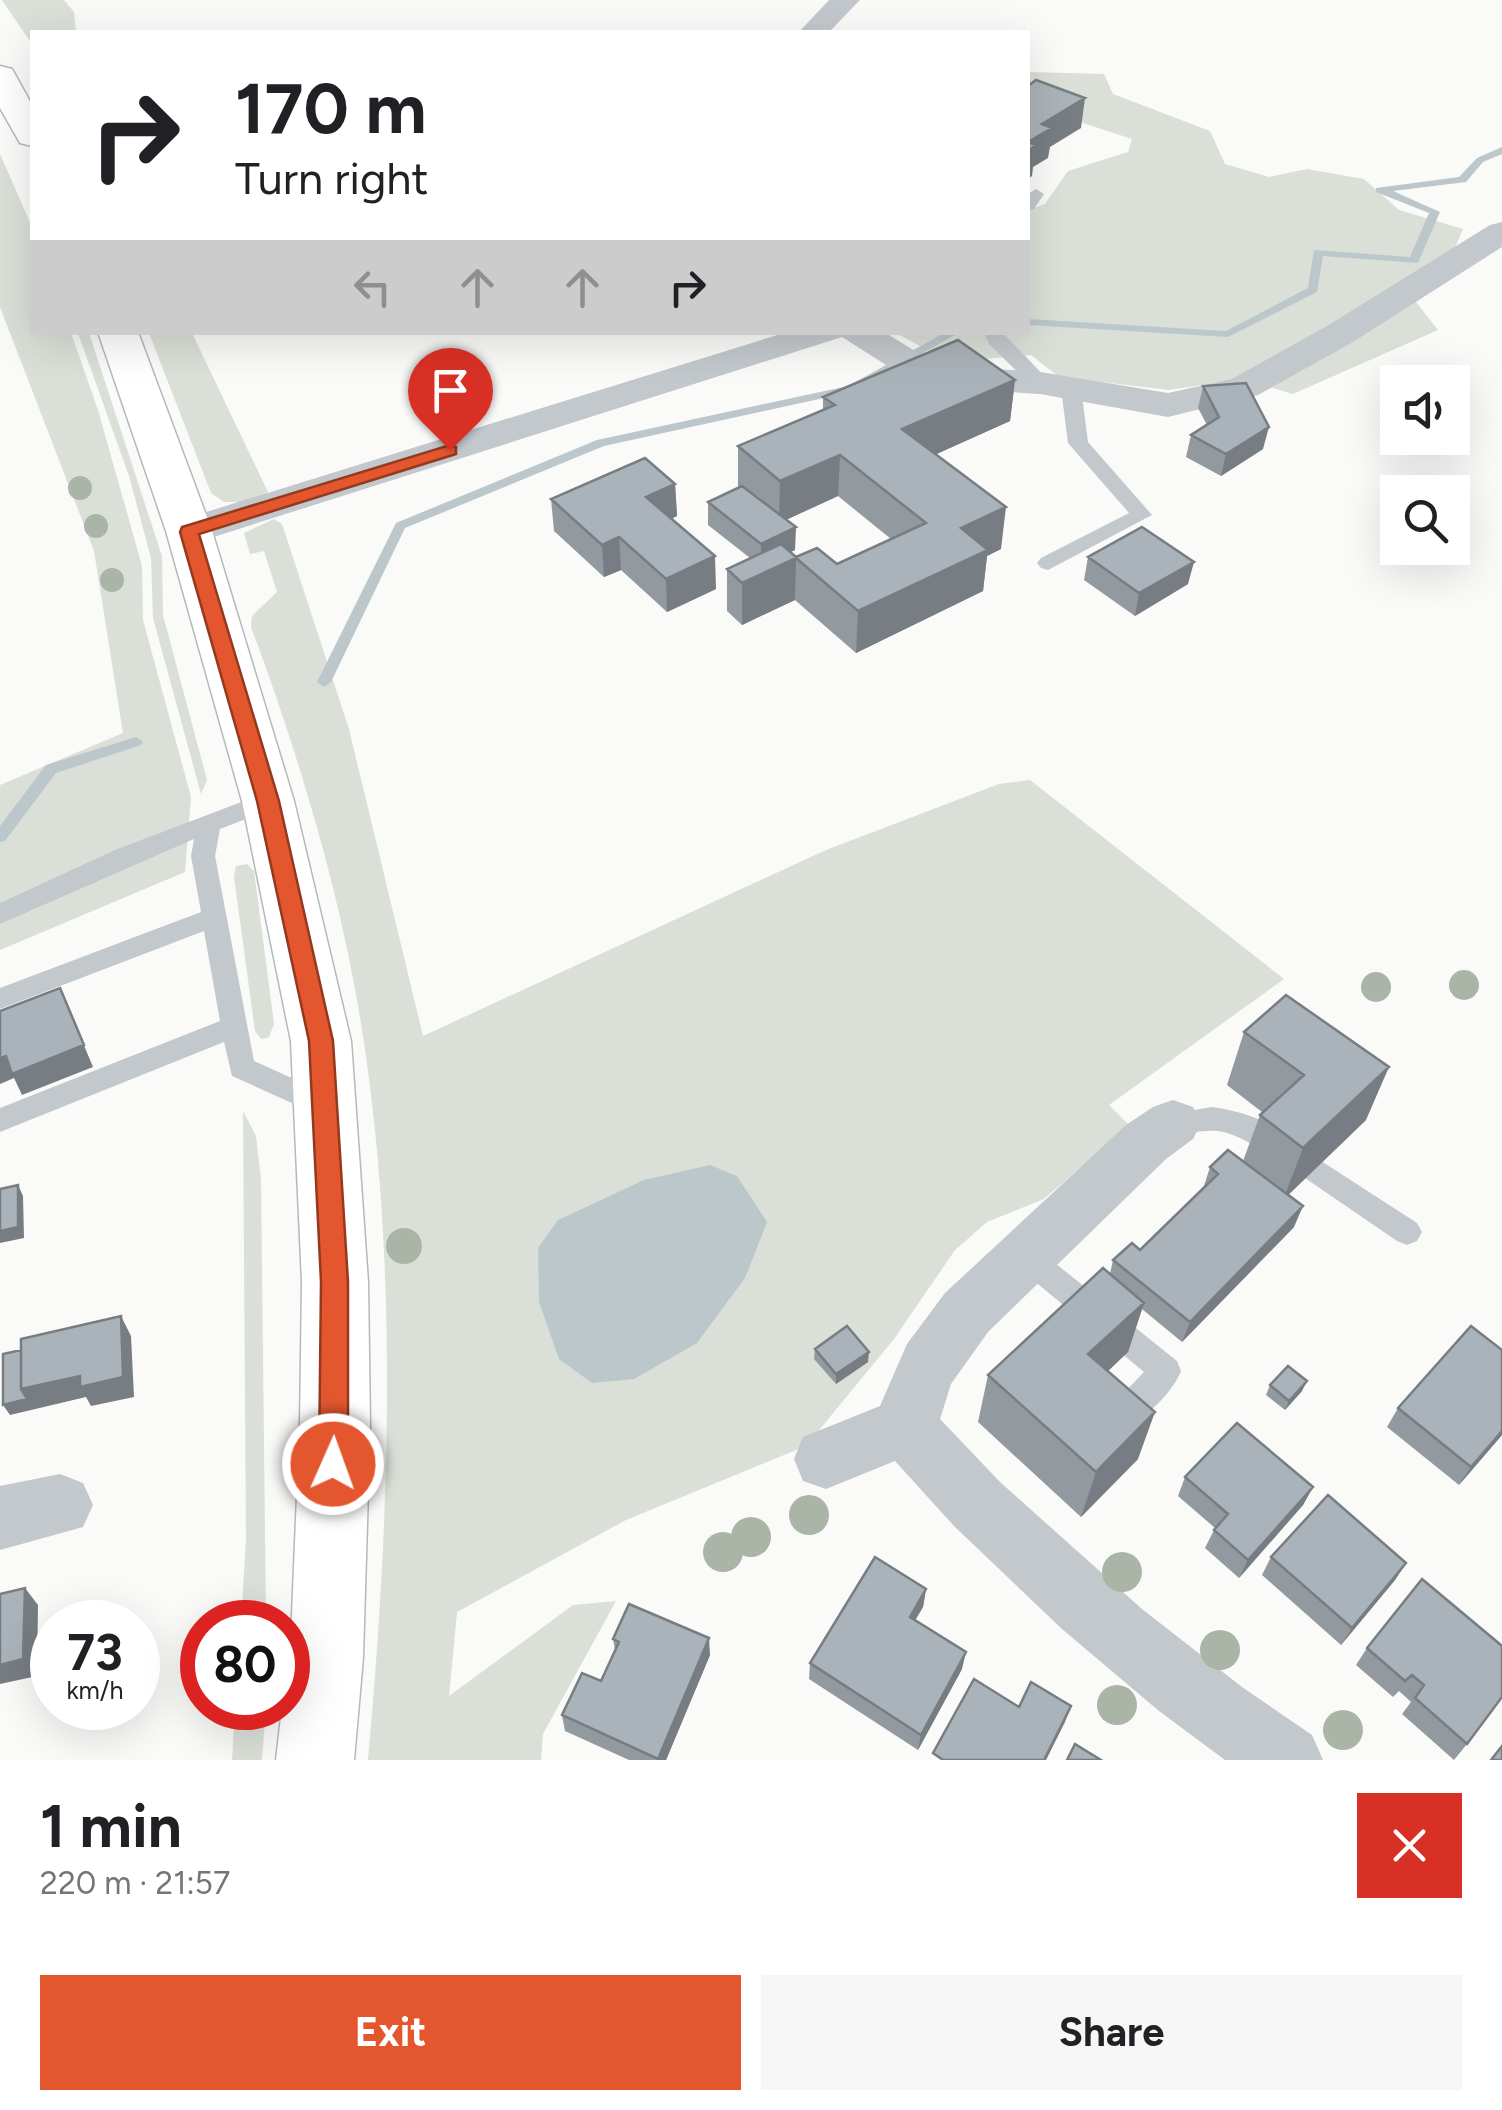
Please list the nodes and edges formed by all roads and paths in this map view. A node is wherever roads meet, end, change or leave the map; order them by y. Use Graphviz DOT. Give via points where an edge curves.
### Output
graph roads {
  1 [pos="846,0"];
  2 [pos="815,30"];
  3 [pos="0,76"];
  4 [pos="30,132"];
  5 [pos="1502,232"];
  6 [pos="119,335"];
  7 [pos="817,335"];
  8 [pos="994,336"];
  9 [pos="864,338"];
  10 [pos="1056,386"];
  11 [pos="189,532"];
  12 [pos="1048,563"];
  13 [pos="268,801"];
  14 [pos="209,823"];
  15 [pos="0,914"];
  16 [pos="214,917"];
  17 [pos="0,999"];
  18 [pos="234,1026"];
  19 [pos="324,1105"];
  20 [pos="0,1120"];
  21 [pos="1173,1123"];
  22 [pos="1270,1140"];
  23 [pos="1316,1169"];
  24 [pos="1407,1232"];
  25 [pos="1025,1256"];
  26 [pos="1129,1410"];
  27 [pos="906,1426"];
  28 [pos="826,1459"];
  29 [pos="315,1760"];
  30 [pos="1288,1760"];
  1 -- 2 [label="street"];
  3 -- 4 [label="highway"];
  5 -- 10 [label="street" via="1245,387 1168,405"];
  6 -- 11 [label="highway"];
  7 -- 11 [label="street"];
  8 -- 10 [label="lane"];
  9 -- 10 [label="street" via="930,376"];
  10 -- 12 [label="lane" via="1078,443 1142,515"];
  11 -- 13 [label="highway"];
  13 -- 14 [label="lane"];
  13 -- 19 [label="highway" via="321,1041"];
  14 -- 15 [label="lane"];
  14 -- 16 [label="lane" via="202,856"];
  16 -- 17 [label="lane"];
  16 -- 18 [label="lane"];
  18 -- 19 [label="lane" via="242,1068"];
  18 -- 20 [label="lane"];
  19 -- 29 [label="highway" via="335,1425"];
  21 -- 22 [label="lane" via="1224,1117"];
  21 -- 25 [label="street"];
  23 -- 24 [label="lane"];
  25 -- 26 [label="lane" via="1166,1372"];
  25 -- 27 [label="street" via="983,1293 928,1360"];
  27 -- 28 [label="street"];
  27 -- 30 [label="street" via="936,1465 1124,1638 1223,1719"];
}
